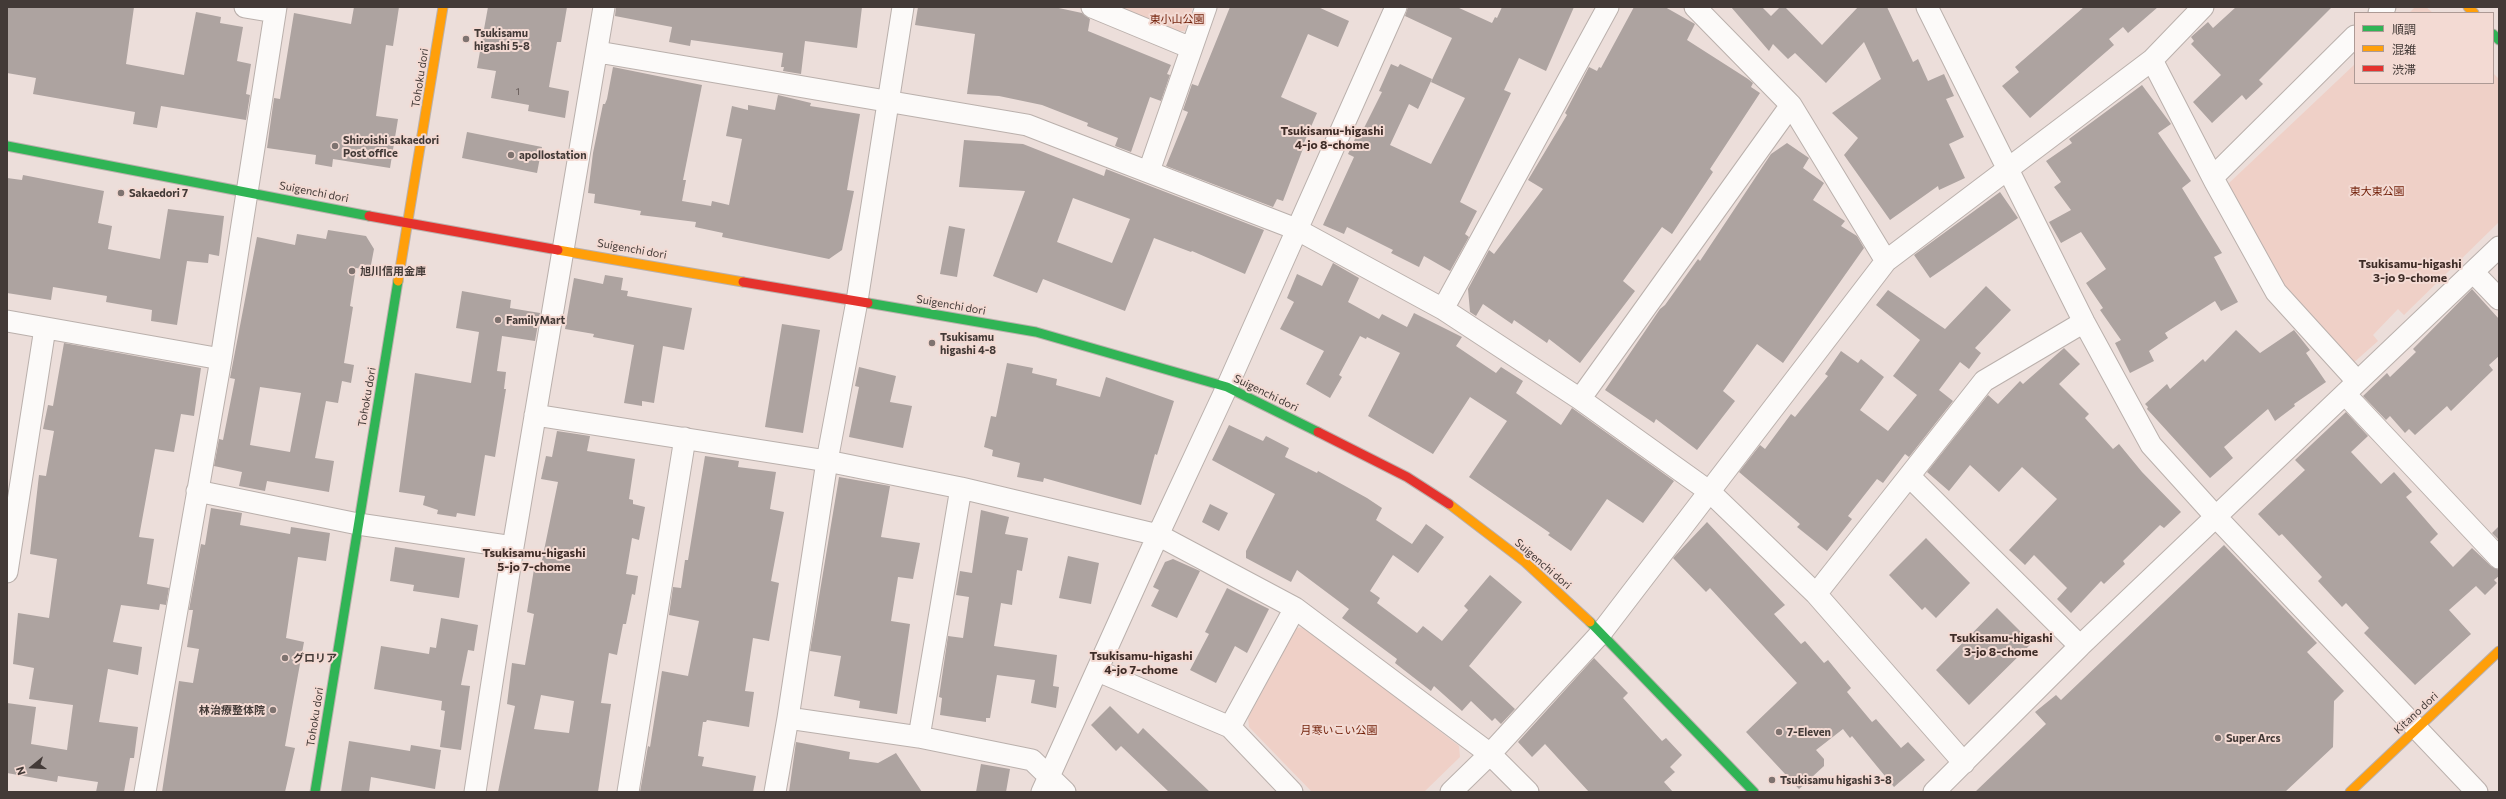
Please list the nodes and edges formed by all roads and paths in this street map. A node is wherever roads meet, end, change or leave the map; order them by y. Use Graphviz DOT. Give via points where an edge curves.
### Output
graph roads {
  1 [pos="245,7"];
  2 [pos="443,7"];
  3 [pos="604,7"];
  4 [pos="902,7"];
  5 [pos="1092,7"];
  6 [pos="1206,7"];
  7 [pos="1396,7"];
  8 [pos="1608,7"];
  9 [pos="1695,7"];
  10 [pos="1927,7"];
  11 [pos="2203,7"];
  12 [pos="275,10"];
  13 [pos="2354,37"];
  14 [pos="1191,48"];
  15 [pos="598,52"];
  16 [pos="2152,60"];
  17 [pos="889,101"];
  18 [pos="1791,105"];
  19 [pos="7,146"];
  20 [pos="2009,170"];
  21 [pos="1149,171"];
  22 [pos="2213,177"];
  23 [pos="248,190"];
  24 [pos="408,223"];
  25 [pos="1296,229"];
  26 [pos="2499,247"];
  27 [pos="564,250"];
  28 [pos="1886,261"];
  29 [pos="2473,272"];
  30 [pos="2499,299"];
  31 [pos="857,301"];
  32 [pos="1443,309"];
  33 [pos="7,321"];
  34 [pos="2084,322"];
  35 [pos="46,328"];
  36 [pos="221,359"];
  37 [pos="1228,387"];
  38 [pos="2351,388"];
  39 [pos="1580,399"];
  40 [pos="535,415"];
  41 [pos="685,438"];
  42 [pos="827,461"];
  43 [pos="1909,476"];
  44 [pos="961,488"];
  45 [pos="197,491"];
  46 [pos="1710,492"];
  47 [pos="2217,518"];
  48 [pos="358,524"];
  49 [pos="1158,535"];
  50 [pos="513,547"];
  51 [pos="2499,558"];
  52 [pos="7,572"];
  53 [pos="1816,594"];
  54 [pos="1295,608"];
  55 [pos="1601,633"];
  56 [pos="2080,646"];
  57 [pos="2499,651"];
  58 [pos="1098,671"];
  59 [pos="788,718"];
  60 [pos="1230,727"];
  61 [pos="2417,729"];
  62 [pos="919,737"];
  63 [pos="1490,754"];
  64 [pos="1964,763"];
  65 [pos="1046,784"];
  66 [pos="146,792"];
  67 [pos="315,792"];
  68 [pos="475,792"];
  69 [pos="628,792"];
  70 [pos="774,792"];
  71 [pos="1065,792"];
  72 [pos="1292,792"];
  73 [pos="1451,792"];
  74 [pos="1528,792"];
  75 [pos="1754,792"];
  76 [pos="1934,792"];
  77 [pos="2350,792"];
  78 [pos="2477,792"];
  1 -- 12 [label="street"];
  2 -- 24 [label="street, Tohoku dori"];
  3 -- 15 [label="street"];
  4 -- 17 [label="street"];
  5 -- 14 [label="street"];
  6 -- 14 [label="street"];
  7 -- 25 [label="street"];
  8 -- 32 [label="street"];
  9 -- 18 [label="street"];
  10 -- 20 [label="street"];
  11 -- 16 [label="street"];
  12 -- 23 [label="street"];
  13 -- 22 [label="street"];
  14 -- 21 [label="street"];
  15 -- 17 [label="street"];
  15 -- 27 [label="street"];
  16 -- 20 [label="street"];
  16 -- 22 [label="street"];
  17 -- 21 [label="street" via="1027,125"];
  17 -- 31 [label="street"];
  18 -- 28 [label="street"];
  18 -- 39 [label="street"];
  19 -- 23 [label="street, Suigenchi dori"];
  20 -- 28 [label="street"];
  20 -- 34 [label="street"];
  21 -- 25 [label="street"];
  22 -- 38 [label="street" via="2276,292"];
  23 -- 24 [label="street, Suigenchi dori"];
  23 -- 36 [label="street"];
  24 -- 27 [label="street, Suigenchi dori"];
  24 -- 48 [label="street, Tohoku dori"];
  25 -- 32 [label="street"];
  25 -- 37 [label="street"];
  26 -- 29 [label="street"];
  27 -- 31 [label="street, Suigenchi dori"];
  27 -- 40 [label="street"];
  28 -- 46 [label="street"];
  29 -- 30 [label="street"];
  29 -- 38 [label="street"];
  31 -- 37 [label="street, Suigenchi dori" via="1036,332"];
  31 -- 42 [label="street"];
  32 -- 39 [label="street"];
  33 -- 35 [label="street"];
  34 -- 43 [label="street" via="1984,381"];
  34 -- 47 [label="street" via="2152,445"];
  35 -- 36 [label="street"];
  35 -- 52 [label="street"];
  36 -- 45 [label="street"];
  37 -- 49 [label="street"];
  37 -- 55 [label="street, Suigenchi dori" via="1406,477 1454,508 1525,562"];
  38 -- 47 [label="street"];
  38 -- 51 [label="street"];
  39 -- 46 [label="street"];
  40 -- 41 [label="street"];
  40 -- 50 [label="street"];
  41 -- 42 [label="street"];
  41 -- 69 [label="street"];
  42 -- 44 [label="street"];
  42 -- 59 [label="street"];
  43 -- 53 [label="street"];
  43 -- 56 [label="street"];
  44 -- 49 [label="street"];
  44 -- 62 [label="street"];
  45 -- 48 [label="street"];
  45 -- 66 [label="street"];
  46 -- 53 [label="street"];
  46 -- 55 [label="street"];
  47 -- 56 [label="street"];
  47 -- 61 [label="street"];
  48 -- 50 [label="street"];
  48 -- 67 [label="street, Tohoku dori"];
  49 -- 54 [label="street"];
  49 -- 58 [label="street"];
  50 -- 68 [label="street"];
  53 -- 64 [label="street"];
  54 -- 60 [label="street"];
  54 -- 63 [label="street"];
  55 -- 63 [label="street"];
  55 -- 75 [label="street, Suigenchi dori"];
  56 -- 64 [label="street"];
  57 -- 61 [label="street, Kitano dori"];
  58 -- 60 [label="street"];
  58 -- 65 [label="street"];
  59 -- 62 [label="street"];
  59 -- 70 [label="street"];
  60 -- 72 [label="street"];
  61 -- 77 [label="street, Kitano dori"];
  61 -- 78 [label="street"];
  62 -- 65 [label="street" via="1032,760"];
  63 -- 73 [label="street"];
  63 -- 74 [label="street"];
  64 -- 76 [label="street"];
  65 -- 71 [label="street"];
}
